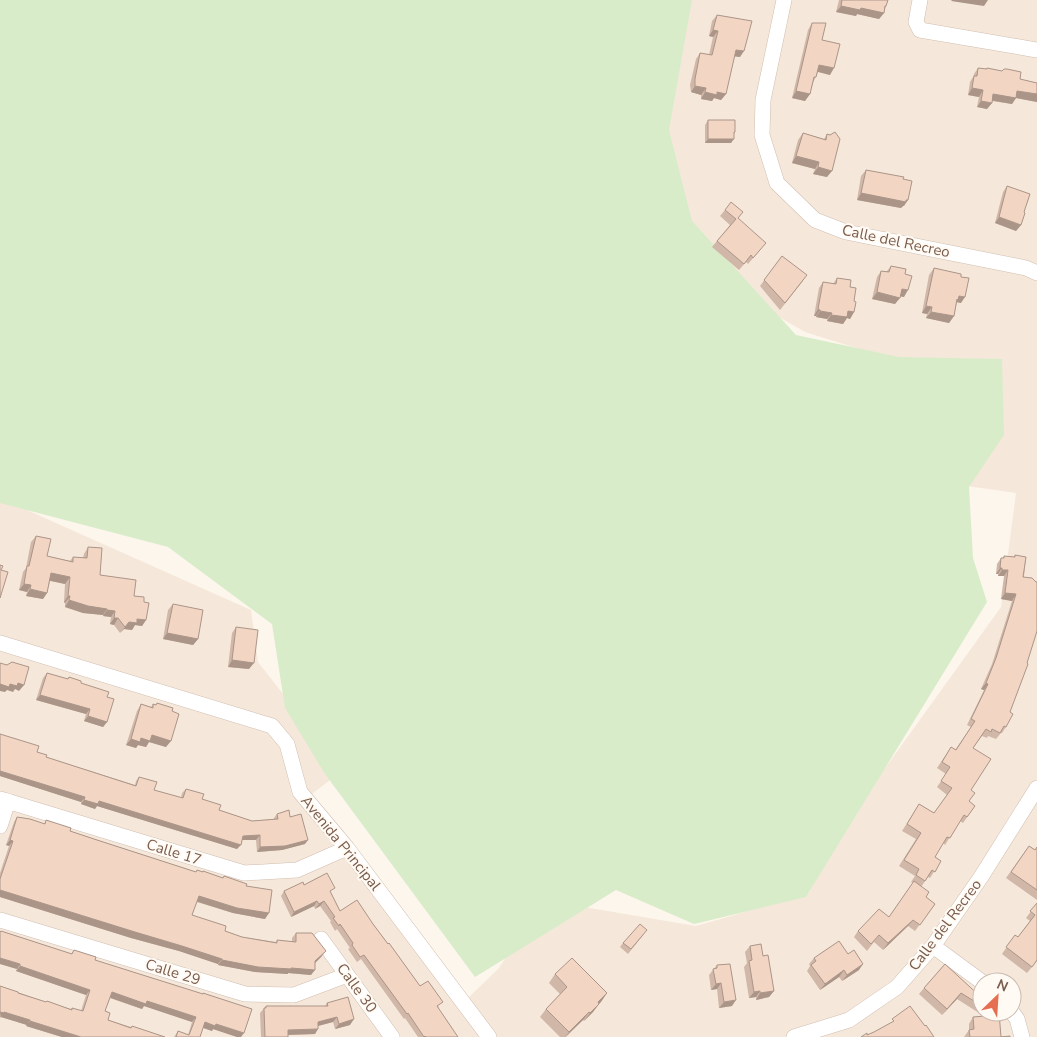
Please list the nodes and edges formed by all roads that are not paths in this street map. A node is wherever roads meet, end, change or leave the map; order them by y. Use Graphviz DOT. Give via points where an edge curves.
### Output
graph roads {
  1 [pos="784,0"];
  2 [pos="920,0"];
  3 [pos="1037,50"];
  4 [pos="1037,273"];
  5 [pos="0,643"];
  6 [pos="1037,788"];
  7 [pos="4,800"];
  8 [pos="0,826"];
  9 [pos="347,848"];
  10 [pos="0,920"];
  11 [pos="321,939"];
  12 [pos="933,946"];
  13 [pos="347,975"];
  14 [pos="972,975"];
  15 [pos="1018,1022"];
  16 [pos="392,1037"];
  17 [pos="489,1037"];
  18 [pos="794,1037"];
  19 [pos="1022,1037"];
  1 -- 4 [label="street, Calle del Recreo" via="763,100 762,135 777,183 815,220 846,232 1026,268"];
  2 -- 3 [label="street" via="916,22 920,30"];
  5 -- 9 [label="street, Avenida Principal" via="272,726 287,744 300,792"];
  6 -- 12 [label="street, Calle del Recreo"];
  7 -- 8 [label="street"];
  7 -- 9 [label="street, Calle 17" via="244,873 297,870"];
  9 -- 17 [label="street, Avenida Principal"];
  10 -- 13 [label="street, Calle 29" via="245,994 294,995"];
  11 -- 13 [label="street, Calle 30"];
  12 -- 14 [label="street"];
  12 -- 18 [label="street, Calle del Recreo" via="897,987 849,1020"];
  13 -- 16 [label="street, Calle 30"];
  15 -- 19 [label="street"];
}
